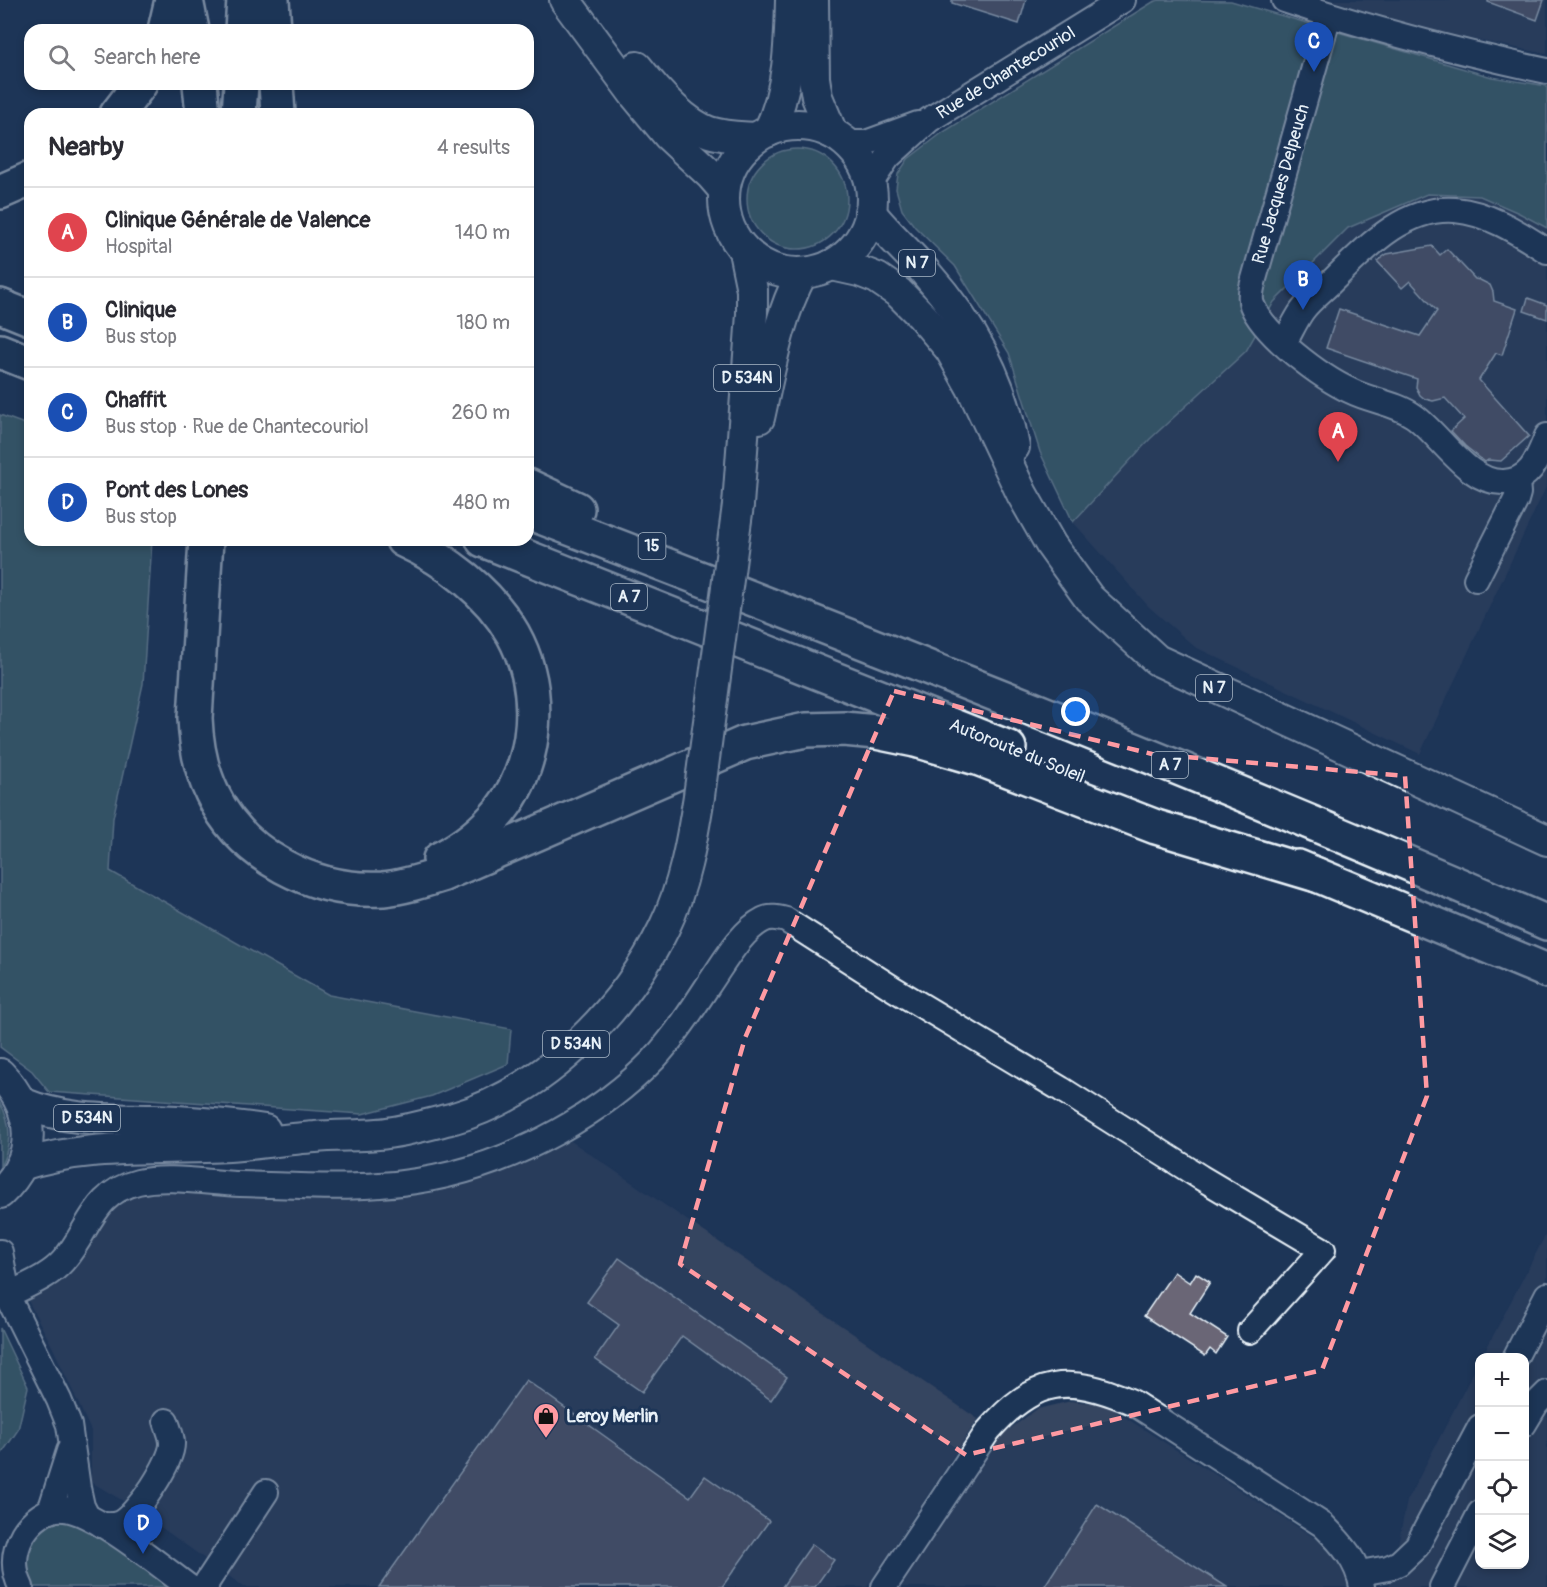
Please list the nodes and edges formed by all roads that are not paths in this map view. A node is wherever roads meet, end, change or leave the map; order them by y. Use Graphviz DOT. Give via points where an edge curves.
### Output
graph roads {
  1 [pos="172,0"];
  2 [pos="186,0"];
  3 [pos="244,0"];
  4 [pos="272,0"];
  5 [pos="565,0"];
  6 [pos="590,0"];
  7 [pos="791,0"];
  8 [pos="813,0"];
  9 [pos="1284,0"];
  10 [pos="1116,2"];
  11 [pos="1329,15"];
  12 [pos="166,24"];
  13 [pos="191,24"];
  14 [pos="242,24"];
  15 [pos="274,24"];
  16 [pos="1547,71"];
  17 [pos="135,90"];
  18 [pos="201,90"];
  19 [pos="240,90"];
  20 [pos="276,90"];
  21 [pos="122,108"];
  22 [pos="202,108"];
  23 [pos="239,108"];
  24 [pos="278,108"];
  25 [pos="928,120"];
  26 [pos="762,134"];
  27 [pos="839,138"];
  28 [pos="24,182"];
  29 [pos="724,190"];
  30 [pos="0,192"];
  31 [pos="870,198"];
  32 [pos="744,251"];
  33 [pos="1547,251"];
  34 [pos="832,265"];
  35 [pos="802,273"];
  36 [pos="0,306"];
  37 [pos="24,316"];
  38 [pos="1284,344"];
  39 [pos="1547,436"];
  40 [pos="1517,481"];
  41 [pos="534,489"];
  42 [pos="1022,494"];
  43 [pos="738,506"];
  44 [pos="534,514"];
  45 [pos="206,546"];
  46 [pos="217,546"];
  47 [pos="416,546"];
  48 [pos="498,546"];
  49 [pos="1476,579"];
  50 [pos="775,606"];
  51 [pos="1547,840"];
  52 [pos="1317,875"];
  53 [pos="1547,923"];
  54 [pos="1547,971"];
  55 [pos="0,1074"];
  56 [pos="22,1104"];
  57 [pos="316,1137"];
  58 [pos="21,1164"];
  59 [pos="0,1193"];
  60 [pos="0,1252"];
  61 [pos="4,1288"];
  62 [pos="1547,1295"];
  63 [pos="1250,1331"];
  64 [pos="1518,1353"];
  65 [pos="1547,1394"];
  66 [pos="1529,1416"];
  67 [pos="166,1421"];
  68 [pos="1475,1434"];
  69 [pos="71,1443"];
  70 [pos="266,1492"];
  71 [pos="50,1511"];
  72 [pos="1478,1515"];
  73 [pos="94,1520"];
  74 [pos="12,1577"];
  75 [pos="1361,1580"];
  76 [pos="189,1587"];
  77 [pos="206,1587"];
  78 [pos="884,1587"];
  79 [pos="1442,1587"];
  1 -- 12 [label="highway"];
  2 -- 13 [label="highway"];
  3 -- 14 [label="highway"];
  4 -- 15 [label="highway"];
  5 -- 29 [label="main road" via="635,96"];
  6 -- 26 [label="main road" via="654,88 690,121 728,136"];
  7 -- 26 [label="main road" via="785,87 778,113"];
  8 -- 27 [label="main road" via="814,78 818,97"];
  9 -- 11 [label="street"];
  10 -- 25 [label="street, Rue de Chantecouriol"];
  11 -- 16 [label="street" via="1452,50"];
  11 -- 38 [label="street, Rue Jacques Delpeuch" via="1251,293 1255,310"];
  17 -- 21 [label="highway"];
  18 -- 22 [label="highway"];
  19 -- 23 [label="highway"];
  20 -- 24 [label="highway"];
  25 -- 27 [label="street, Rue de Chantecouriol" via="866,143"];
  25 -- 31 [label="street, Rue de Chantecouriol" via="888,157"];
  26 -- 27 [label="main road" via="801,125 817,127"];
  26 -- 29 [label="main road" via="740,152 729,170"];
  27 -- 31 [label="main road" via="865,169"];
  28 -- 30 [label="highway"];
  29 -- 32 [label="main road" via="724,212"];
  31 -- 34 [label="main road" via="863,233 850,252"];
  31 -- 42 [label="main road, N 7" via="882,228 926,273 971,332 991,368 1010,429"];
  32 -- 35 [label="main road" via="781,272"];
  32 -- 43 [label="main road, D 534N" via="752,290 752,314"];
  33 -- 38 [label="street" via="1476,213 1453,210 1419,214 1366,248 1303,310"];
  34 -- 35 [label="main road"];
  34 -- 42 [label="main road, N 7" via="877,278 922,316 950,349"];
  35 -- 43 [label="main road, D 534N" via="781,324"];
  36 -- 37 [label="highway"];
  38 -- 40 [label="street, Rue Jacques Delpeuch" via="1350,391 1415,417 1465,466 1501,482"];
  39 -- 40 [label="street" via="1533,469"];
  40 -- 49 [label="street" via="1516,500"];
  41 -- 50 [label="highway, 15"];
  42 -- 51 [label="main road, N 7" via="1051,545 1089,598 1157,660"];
  43 -- 57 [label="main road, D 534N, bridge" via="691,843 665,926 642,968 616,1005 558,1060 532,1081 494,1102 456,1117 380,1134"];
  44 -- 50 [label="highway, A 7"];
  45 -- 52 [label="highway" via="195,718 204,774 223,811 247,840 290,870 324,883 385,889 441,876 745,744 806,730 844,729 915,740 980,759 1156,826"];
  46 -- 47 [label="highway" via="208,706 215,765 224,787 249,823 286,854 334,873 375,876 437,861 459,849 500,811 529,750 529,678 505,622 455,569"];
  48 -- 52 [label="highway, Autoroute du Soleil / A 7" via="1050,764"];
  50 -- 53 [label="highway, A 7"];
  52 -- 54 [label="highway, Autoroute du Soleil / A 7"];
  55 -- 56 [label="main road"];
  56 -- 57 [label="main road, D 534N" via="75,1117 231,1125"];
  56 -- 58 [label="main road" via="27,1144"];
  57 -- 58 [label="main road, D 534N" via="229,1146 88,1150"];
  58 -- 59 [label="main road"];
  60 -- 61 [label="street"];
  61 -- 63 [label="street" via="50,1272 64,1260 105,1199 120,1188 139,1182 381,1185 447,1175 522,1150 591,1111 634,1077 672,1038 731,952 752,929 774,918 786,920 1323,1250"];
  61 -- 69 [label="street" via="59,1400"];
  62 -- 64 [label="street"];
  65 -- 66 [label="street"];
  67 -- 73 [label="street" via="172,1443 165,1470 122,1523"];
  68 -- 75 [label="street" via="1417,1546 1399,1563"];
  69 -- 71 [label="street"];
  69 -- 73 [label="street" via="82,1506"];
  70 -- 77 [label="street"];
  71 -- 73 [label="street" via="65,1509"];
  71 -- 74 [label="street" via="27,1527 18,1543"];
  72 -- 79 [label="street"];
  73 -- 76 [label="street"];
  75 -- 78 [label="street" via="1346,1549 1323,1525 1132,1402 1105,1390 1079,1385 1030,1392 1006,1410"];
}
